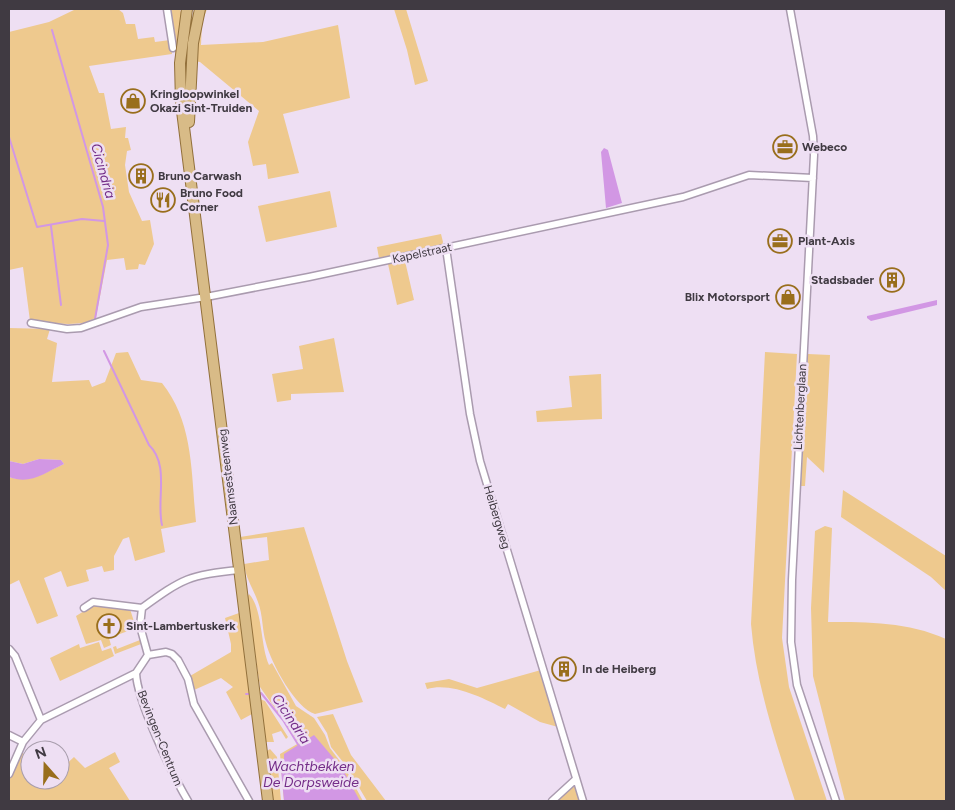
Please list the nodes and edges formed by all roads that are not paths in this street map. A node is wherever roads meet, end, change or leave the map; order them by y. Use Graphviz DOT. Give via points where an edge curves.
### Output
graph roads {
  1 [pos="167,9"];
  2 [pos="195,9"];
  3 [pos="200,9"];
  4 [pos="790,9"];
  5 [pos="185,11"];
  6 [pos="194,32"];
  7 [pos="173,48"];
  8 [pos="188,152"];
  9 [pos="813,178"];
  10 [pos="446,248"];
  11 [pos="206,298"];
  12 [pos="31,323"];
  13 [pos="240,570"];
  14 [pos="84,608"];
  15 [pos="142,608"];
  16 [pos="9,649"];
  17 [pos="148,655"];
  18 [pos="136,673"];
  19 [pos="41,720"];
  20 [pos="25,740"];
  21 [pos="20,749"];
  22 [pos="9,774"];
  23 [pos="576,779"];
  24 [pos="188,801"];
  25 [pos="249,801"];
  26 [pos="268,801"];
  27 [pos="552,801"];
  28 [pos="583,801"];
  29 [pos="836,801"];
  1 -- 7 [label="street"];
  2 -- 6 [label="main road"];
  3 -- 6 [label="main road, Naamsesteenweg"];
  4 -- 9 [label="street, Lichtenberglaan" via="813,136"];
  5 -- 8 [label="main road, Naamsesteenweg" via="180,90"];
  6 -- 8 [label="main road, Naamsesteenweg"];
  8 -- 11 [label="main road, Naamsesteenweg"];
  9 -- 10 [label="street, Kapelstraat" via="749,175 683,197"];
  9 -- 29 [label="street, Lichtenberglaan" via="790,642 797,686"];
  10 -- 11 [label="street, Kapelstraat"];
  10 -- 23 [label="street, Heibergweg" via="478,453"];
  11 -- 12 [label="street, Kapelstraat" via="131,310 81,328"];
  11 -- 13 [label="main road, Naamsesteenweg"];
  13 -- 15 [label="street" via="188,578"];
  13 -- 26 [label="main road, Naamsesteenweg"];
  14 -- 15 [label="street" via="89,600"];
  15 -- 17 [label="street" via="140,626"];
  16 -- 19 [label="street" via="16,656"];
  17 -- 18 [label="street, Bevingen-Centrum"];
  17 -- 25 [label="street" via="166,652 178,660 188,679 194,704"];
  18 -- 19 [label="street, Bevingen-Centrum"];
  18 -- 24 [label="street, Bevingen-Centrum" via="176,781"];
  19 -- 20 [label="street, Bevingen-Centrum"];
  21 -- 22 [label="street, Bevingen-Centrum"];
  23 -- 27 [label="street"];
  23 -- 28 [label="street, Heibergweg"];
}
